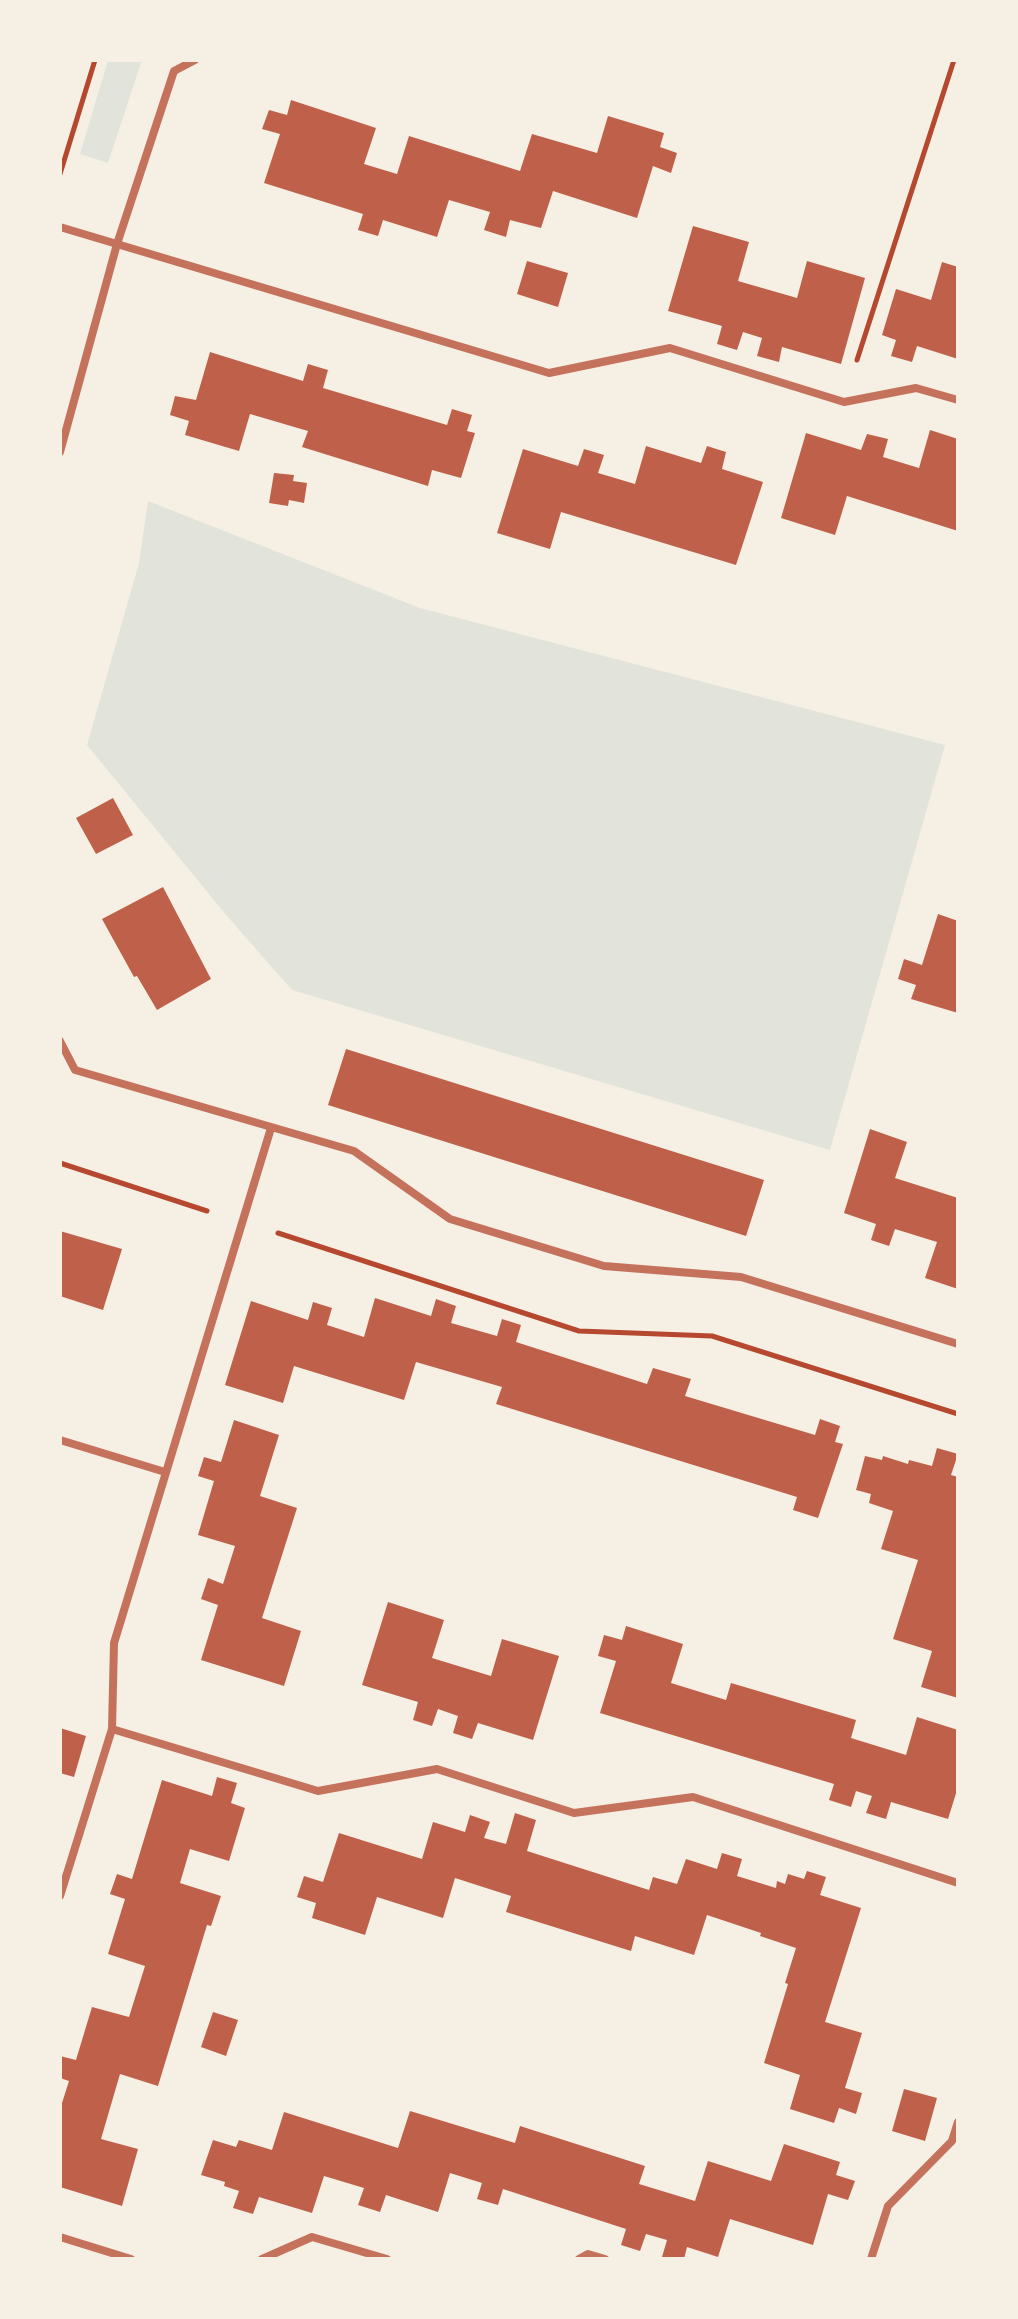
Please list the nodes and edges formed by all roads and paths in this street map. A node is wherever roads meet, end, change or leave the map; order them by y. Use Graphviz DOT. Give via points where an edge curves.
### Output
graph roads {
  1 [pos="95,60"];
  2 [pos="195,60"];
  3 [pos="954,60"];
  4 [pos="60,174"];
  5 [pos="60,227"];
  6 [pos="117,244"];
  7 [pos="958,400"];
  8 [pos="844,402"];
  9 [pos="60,452"];
  10 [pos="60,1041"];
  11 [pos="271,1128"];
  12 [pos="60,1163"];
  13 [pos="242,1222"];
  14 [pos="958,1344"];
  15 [pos="958,1414"];
  16 [pos="60,1440"];
  17 [pos="165,1472"];
  18 [pos="112,1729"];
  19 [pos="958,1883"];
  20 [pos="60,1896"];
  21 [pos="958,2122"];
  22 [pos="60,2237"];
  23 [pos="131,2259"];
  24 [pos="262,2259"];
  25 [pos="387,2259"];
  26 [pos="579,2259"];
  27 [pos="605,2259"];
  28 [pos="871,2259"];
  1 -- 4 [label="path"];
  2 -- 6 [label="street" via="174,71"];
  3 -- 8 [label="path"];
  5 -- 6 [label="street"];
  6 -- 8 [label="street" via="549,373 670,348"];
  6 -- 9 [label="street"];
  7 -- 8 [label="street" via="916,388"];
  10 -- 11 [label="street" via="75,1070"];
  11 -- 13 [label="street"];
  11 -- 14 [label="street" via="354,1151 450,1219 604,1266 741,1277"];
  12 -- 13 [label="path"];
  13 -- 15 [label="path" via="579,1331 712,1336"];
  13 -- 17 [label="street"];
  16 -- 17 [label="street"];
  17 -- 18 [label="street" via="114,1643"];
  18 -- 19 [label="street" via="318,1791 437,1769 574,1813 693,1797"];
  18 -- 20 [label="street"];
  21 -- 28 [label="street" via="952,2141 888,2206"];
  22 -- 23 [label="street"];
  24 -- 25 [label="street" via="312,2237"];
  26 -- 27 [label="street" via="588,2254"];
}
